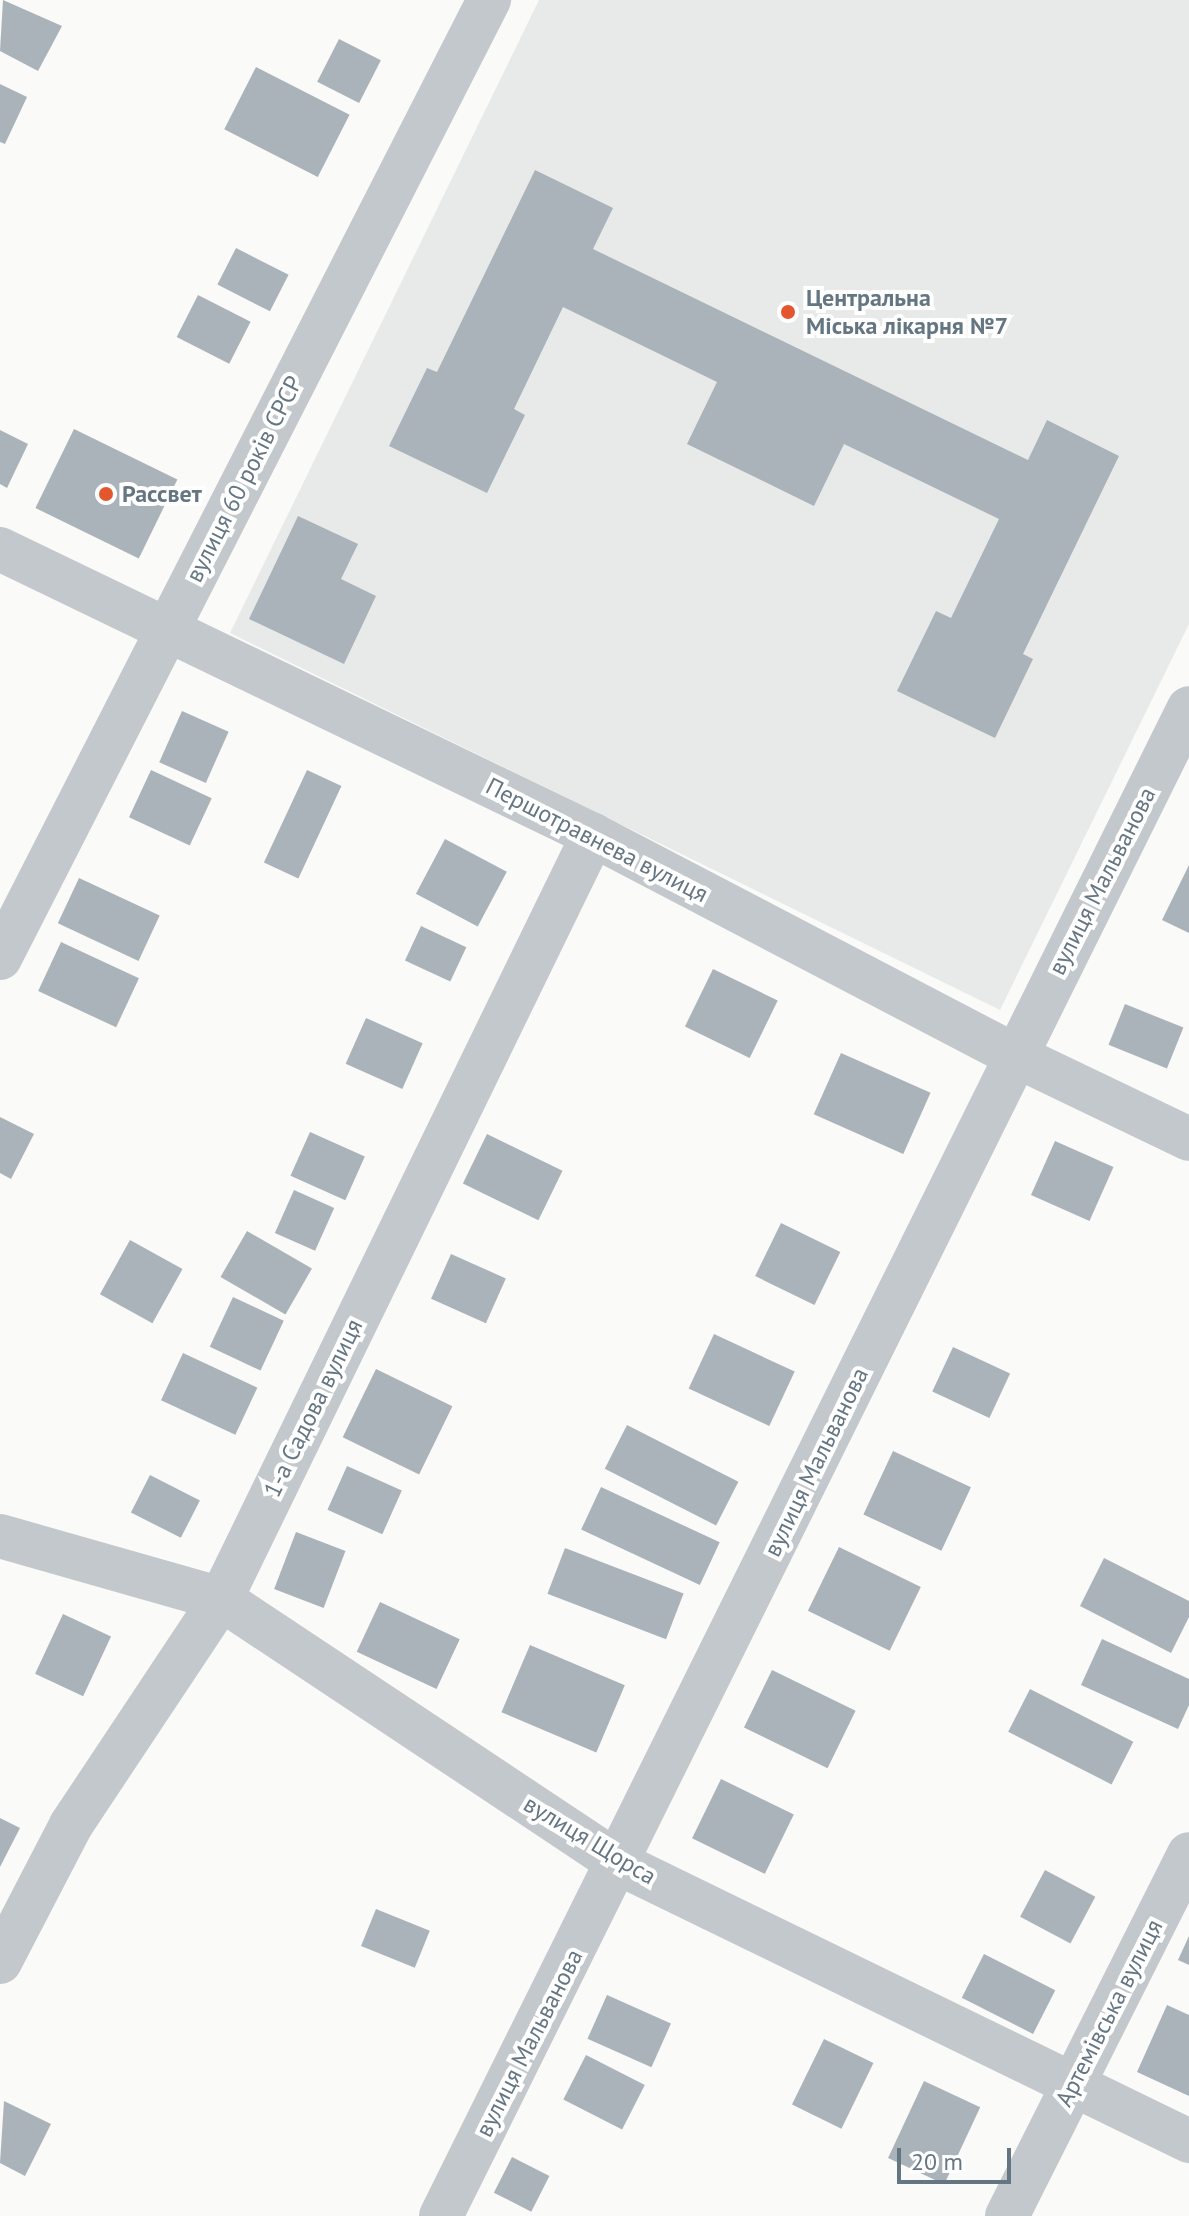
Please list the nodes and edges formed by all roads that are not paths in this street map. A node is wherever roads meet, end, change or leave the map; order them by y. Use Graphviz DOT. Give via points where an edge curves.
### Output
graph roads {
  1 [pos="489,0"];
  2 [pos="0,549"];
  3 [pos="167,630"];
  4 [pos="1189,708"];
  5 [pos="593,835"];
  6 [pos="0,958"];
  7 [pos="1014,1055"];
  8 [pos="1189,1139"];
  9 [pos="0,1536"];
  10 [pos="221,1599"];
  11 [pos="1189,1854"];
  12 [pos="620,1864"];
  13 [pos="0,1962"];
  14 [pos="1074,2082"];
  15 [pos="1189,2141"];
  16 [pos="441,2216"];
  17 [pos="1007,2216"];
  1 -- 3 [label="street, вулиця 60 років СРСР"];
  2 -- 3 [label="street, Першотравнева вулиця"];
  3 -- 5 [label="street, Першотравнева вулиця"];
  3 -- 6 [label="street, вулиця 60 років СРСР"];
  4 -- 7 [label="street, вулиця Мальванова"];
  5 -- 7 [label="street, Першотравнева вулиця"];
  5 -- 10 [label="street, 1-а Садова вулиця"];
  7 -- 8 [label="street, Першотравнева вулиця"];
  7 -- 12 [label="street, вулиця Мальванова"];
  9 -- 10 [label="street, вулиця Щорса"];
  10 -- 12 [label="street, вулиця Щорса"];
  10 -- 13 [label="street, 1-а Садова вулиця" via="71,1825"];
  11 -- 14 [label="street, Артемівська вулиця"];
  12 -- 14 [label="street, вулиця Щорса"];
  12 -- 16 [label="street, вулиця Мальванова"];
  14 -- 15 [label="street, вулиця Щорса"];
  14 -- 17 [label="street, Артемівська вулиця"];
}
